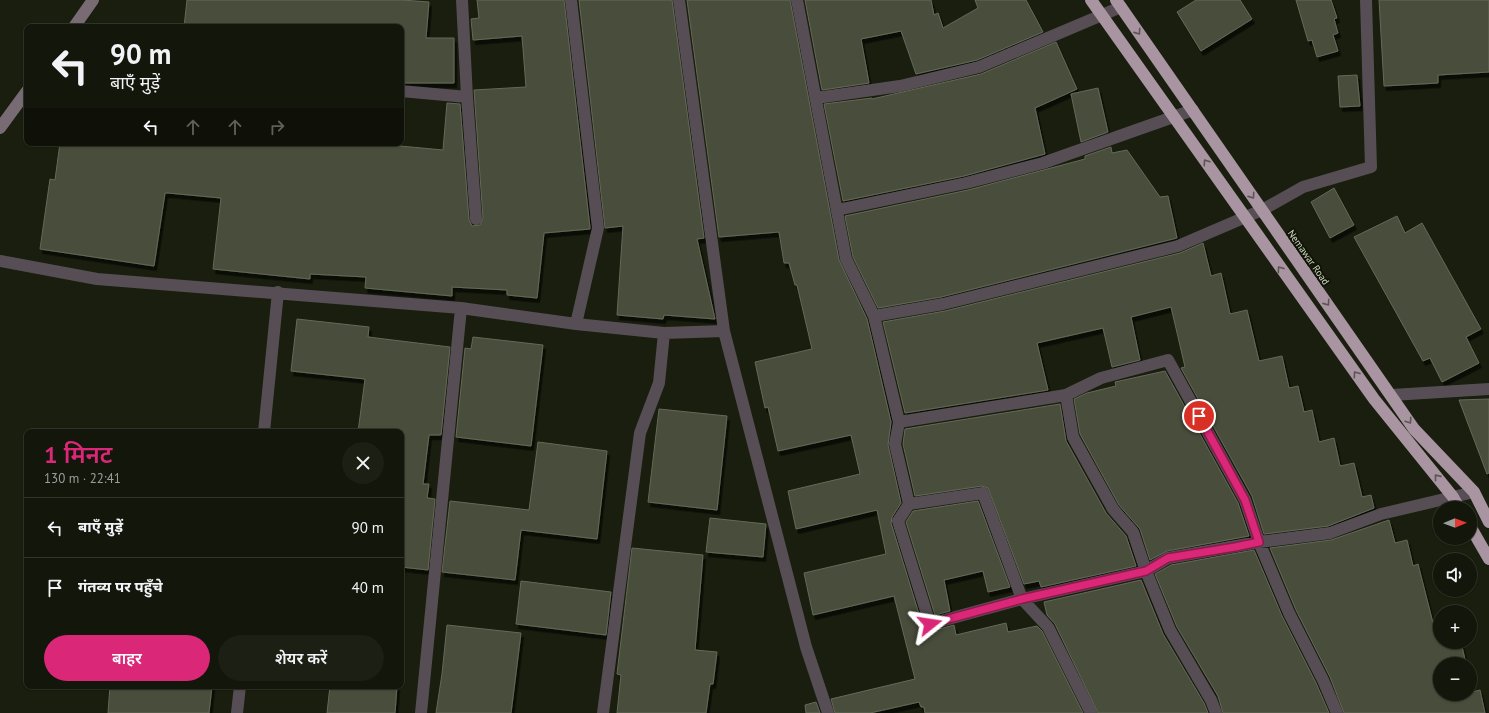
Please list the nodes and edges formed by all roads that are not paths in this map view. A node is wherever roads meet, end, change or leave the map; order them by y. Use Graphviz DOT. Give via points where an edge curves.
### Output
graph roads {
  1 [pos="94,0"];
  2 [pos="462,0"];
  3 [pos="571,0"];
  4 [pos="679,0"];
  5 [pos="797,0"];
  6 [pos="1091,0"];
  7 [pos="1366,0"];
  8 [pos="1119,4"];
  9 [pos="1102,15"];
  10 [pos="76,24"];
  11 [pos="404,91"];
  12 [pos="24,95"];
  13 [pos="468,97"];
  14 [pos="816,98"];
  15 [pos="1193,110"];
  16 [pos="1175,117"];
  17 [pos="0,128"];
  18 [pos="837,210"];
  19 [pos="1262,210"];
  20 [pos="1244,218"];
  21 [pos="476,220"];
  22 [pos="0,261"];
  23 [pos="278,292"];
  24 [pos="461,308"];
  25 [pos="874,316"];
  26 [pos="576,324"];
  27 [pos="724,330"];
  28 [pos="664,333"];
  29 [pos="1489,389"];
  30 [pos="1066,395"];
  31 [pos="1392,395"];
  32 [pos="899,422"];
  33 [pos="264,429"];
  34 [pos="1474,492"];
  35 [pos="1453,497"];
  36 [pos="1455,501"];
  37 [pos="908,504"];
  38 [pos="1489,522"];
  39 [pos="1477,538"];
  40 [pos="1259,542"];
  41 [pos="1489,559"];
  42 [pos="1146,571"];
  43 [pos="1022,599"];
  44 [pos="240,689"];
  45 [pos="237,713"];
  46 [pos="421,713"];
  47 [pos="603,713"];
  48 [pos="828,713"];
  49 [pos="1091,713"];
  50 [pos="1216,713"];
  51 [pos="1337,713"];
  1 -- 10 [label="main road"];
  2 -- 13 [label="street"];
  3 -- 26 [label="street" via="598,228"];
  4 -- 27 [label="street"];
  5 -- 14 [label="street"];
  6 -- 9 [label="highway"];
  7 -- 19 [label="street" via="1371,167 1304,187"];
  8 -- 9 [label="street"];
  8 -- 15 [label="highway, Nemawar Road, one-way"];
  9 -- 14 [label="street" via="979,67 900,86"];
  9 -- 16 [label="highway"];
  11 -- 13 [label="street"];
  12 -- 17 [label="main road"];
  13 -- 21 [label="street"];
  14 -- 18 [label="street"];
  15 -- 16 [label="street"];
  15 -- 19 [label="highway, Nemawar Road, one-way"];
  16 -- 18 [label="street" via="1043,163 966,183"];
  20 -- 16 [label="highway, one-way"];
  18 -- 25 [label="street" via="846,258"];
  19 -- 20 [label="street"];
  19 -- 31 [label="highway, Nemawar Road, one-way"];
  20 -- 25 [label="street" via="1178,246 943,304"];
  35 -- 20 [label="highway, one-way" via="1374,399"];
  22 -- 23 [label="street" via="97,279"];
  23 -- 24 [label="street"];
  23 -- 33 [label="street"];
  24 -- 26 [label="street"];
  24 -- 46 [label="street"];
  25 -- 32 [label="street"];
  26 -- 28 [label="street"];
  27 -- 28 [label="street"];
  27 -- 48 [label="street" via="806,647"];
  28 -- 47 [label="street" via="659,383 640,433"];
  29 -- 31 [label="street"];
  30 -- 32 [label="street"];
  30 -- 40 [label="street" via="1101,378 1168,360 1245,500"];
  30 -- 42 [label="street" via="1073,437 1113,509 1133,532"];
  31 -- 34 [label="highway, Nemawar Road, one-way" via="1414,429"];
  32 -- 37 [label="street" via="895,444"];
  34 -- 35 [label="street"];
  34 -- 38 [label="highway, Nemawar Road"];
  35 -- 36 [label="highway"];
  35 -- 40 [label="street" via="1381,514 1330,533"];
  37 -- 43 [label="street" via="983,493"];
  37 -- 43 [label="street" via="898,521 930,624"];
  39 -- 41 [label="highway"];
  40 -- 42 [label="street" via="1168,558"];
  40 -- 51 [label="street" via="1289,613"];
  42 -- 43 [label="street"];
  42 -- 50 [label="street" via="1170,630"];
  43 -- 49 [label="street" via="1048,627"];
  44 -- 45 [label="street"];
}
